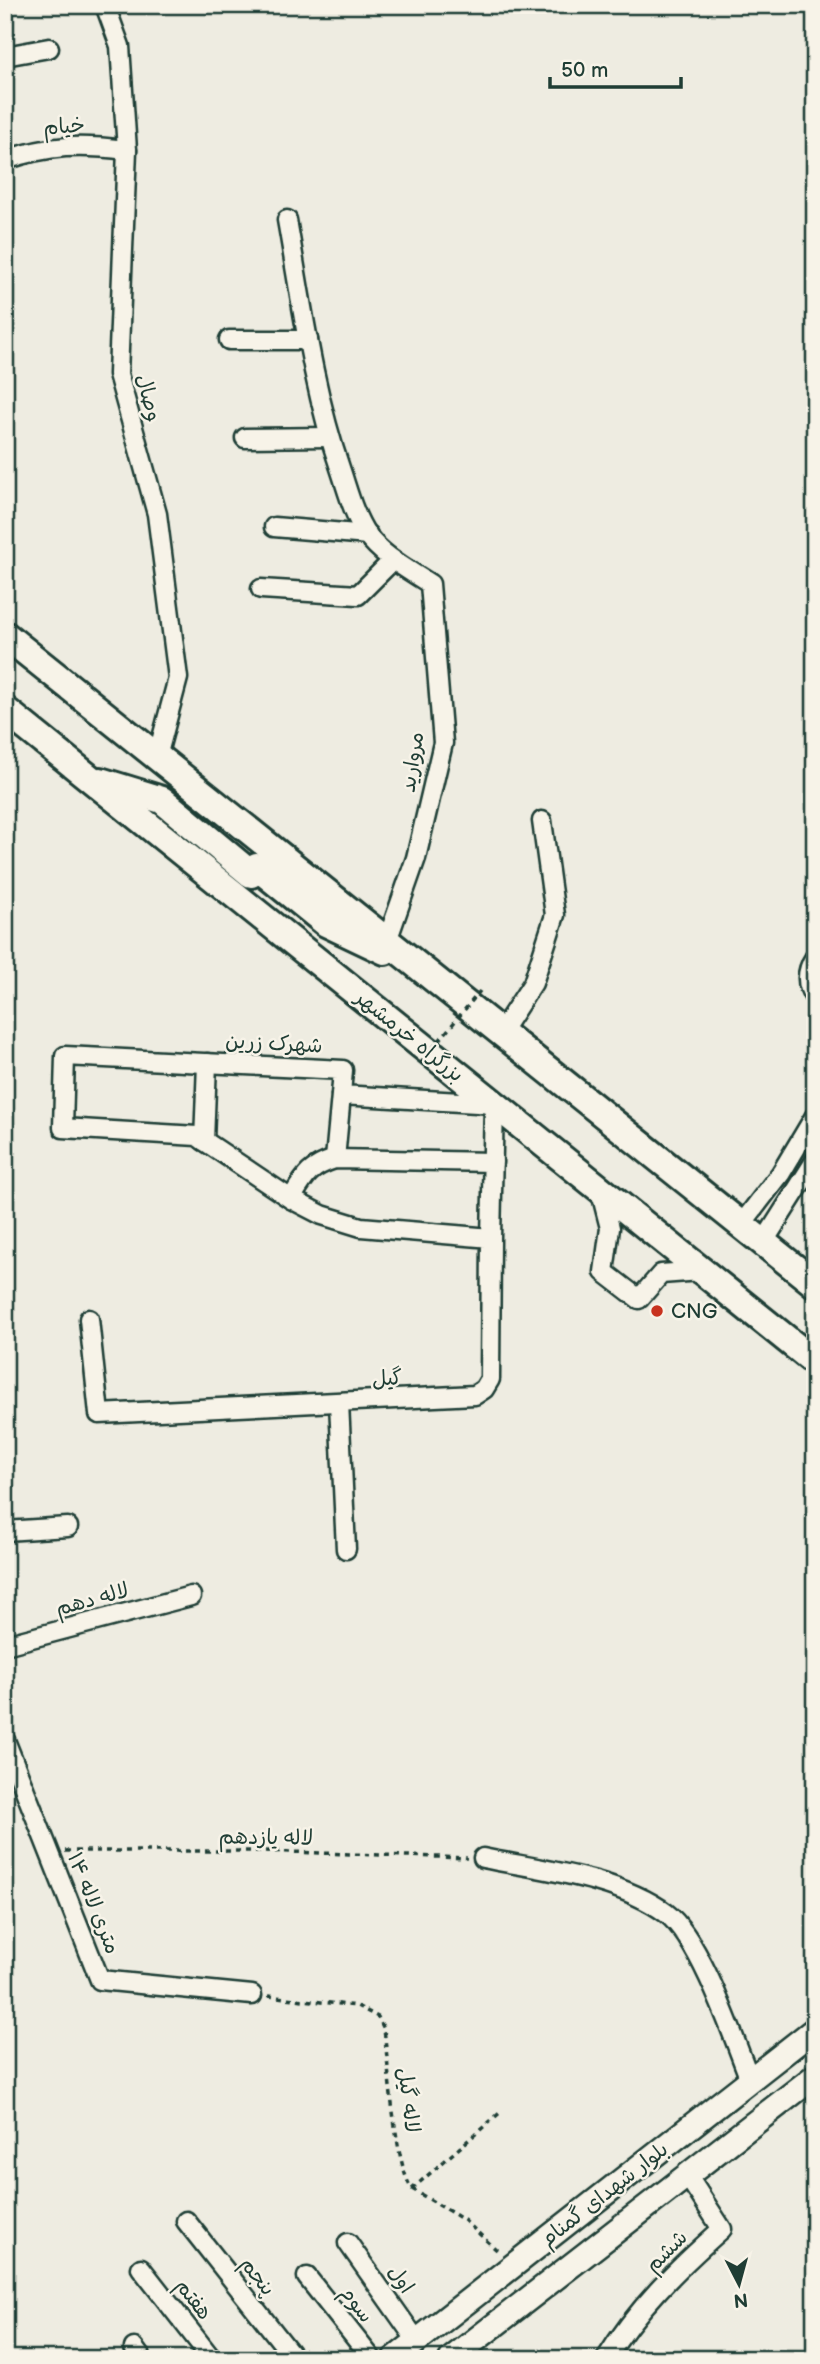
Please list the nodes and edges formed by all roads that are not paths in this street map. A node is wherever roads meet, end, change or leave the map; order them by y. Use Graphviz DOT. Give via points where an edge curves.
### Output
graph roads {
  1 [pos="105,5"];
  2 [pos="49,48"];
  3 [pos="5,56"];
  4 [pos="127,150"];
  5 [pos="5,160"];
  6 [pos="287,220"];
  7 [pos="229,340"];
  8 [pos="308,340"];
  9 [pos="329,437"];
  10 [pos="245,438"];
  11 [pos="274,527"];
  12 [pos="368,536"];
  13 [pos="393,560"];
  14 [pos="261,589"];
  15 [pos="5,635"];
  16 [pos="5,710"];
  17 [pos="157,757"];
  18 [pos="90,778"];
  19 [pos="541,821"];
  20 [pos="261,864"];
  21 [pos="233,894"];
  22 [pos="387,941"];
  23 [pos="815,957"];
  24 [pos="418,966"];
  25 [pos="815,998"];
  26 [pos="501,1032"];
  27 [pos="206,1063"];
  28 [pos="341,1095"];
  29 [pos="494,1104"];
  30 [pos="815,1116"];
  31 [pos="204,1141"];
  32 [pos="335,1159"];
  33 [pos="815,1161"];
  34 [pos="493,1162"];
  35 [pos="600,1189"];
  36 [pos="291,1199"];
  37 [pos="741,1225"];
  38 [pos="491,1238"];
  39 [pos="763,1242"];
  40 [pos="701,1271"];
  41 [pos="815,1284"];
  42 [pos="89,1319"];
  43 [pos="815,1363"];
  44 [pos="339,1403"];
  45 [pos="68,1527"];
  46 [pos="5,1531"];
  47 [pos="346,1549"];
  48 [pos="191,1596"];
  49 [pos="5,1645"];
  50 [pos="5,1740"];
  51 [pos="483,1858"];
  52 [pos="252,1995"];
  53 [pos="815,2029"];
  54 [pos="815,2076"];
  55 [pos="750,2080"];
  56 [pos="665,2147"];
  57 [pos="687,2175"];
  58 [pos="186,2221"];
  59 [pos="348,2243"];
  60 [pos="141,2269"];
  61 [pos="307,2277"];
  62 [pos="417,2341"];
  63 [pos="212,2359"];
  64 [pos="295,2359"];
  65 [pos="372,2359"];
  66 [pos="394,2359"];
  67 [pos="451,2359"];
  68 [pos="606,2359"];
  1 -- 4 [label="street, وصال" via="120,47"];
  2 -- 3 [label="street"];
  4 -- 5 [label="street, خیام" via="84,145 34,150"];
  4 -- 17 [label="street, وصال" via="118,374 157,514 178,678"];
  6 -- 8 [label="street"];
  7 -- 8 [label="street"];
  8 -- 9 [label="street"];
  9 -- 10 [label="street"];
  9 -- 12 [label="street"];
  11 -- 12 [label="street"];
  12 -- 13 [label="street"];
  13 -- 14 [label="street" via="358,595"];
  13 -- 22 [label="street, مروارید" via="430,584 443,743 416,858"];
  15 -- 17 [label="highway"];
  16 -- 18 [label="highway, بزرگراه خرمشهر"];
  17 -- 20 [label="highway"];
  18 -- 20 [label="highway" via="162,800"];
  18 -- 21 [label="highway, بزرگراه خرمشهر"];
  19 -- 26 [label="street" via="555,915 533,983"];
  20 -- 21 [label="highway"];
  20 -- 22 [label="highway"];
  20 -- 24 [label="highway" via="326,923"];
  21 -- 29 [label="highway, بزرگراه خرمشهر"];
  22 -- 24 [label="highway"];
  23 -- 25 [label="street" via="808,968 808,981"];
  24 -- 26 [label="highway"];
  26 -- 37 [label="highway"];
  27 -- 28 [label="street, شهرک زرین" via="343,1070"];
  27 -- 31 [label="street"];
  27 -- 31 [label="street, شهرک زرین" via="65,1056 63,1128 197,1136"];
  28 -- 29 [label="street"];
  28 -- 32 [label="street"];
  29 -- 34 [label="street, گیل"];
  29 -- 35 [label="highway, بزرگراه خرمشهر"];
  30 -- 37 [label="street" via="781,1173"];
  31 -- 36 [label="street"];
  32 -- 34 [label="street"];
  32 -- 36 [label="street" via="318,1164"];
  33 -- 39 [label="street"];
  34 -- 38 [label="street, گیل"];
  35 -- 40 [label="highway, بزرگراه خرمشهر"];
  35 -- 40 [label="street" via="610,1228 604,1272 639,1299 661,1274"];
  36 -- 38 [label="street" via="360,1227"];
  37 -- 39 [label="highway"];
  38 -- 44 [label="street, گیل" via="490,1379 484,1389 455,1398"];
  39 -- 41 [label="highway"];
  40 -- 43 [label="highway, بزرگراه خرمشهر"];
  42 -- 44 [label="street, گیل" via="99,1414"];
  44 -- 47 [label="street"];
  45 -- 46 [label="street"];
  48 -- 49 [label="street, لاله دهم"];
  50 -- 52 [label="street, ۱۴ متری لاله" via="100,1980"];
  51 -- 55 [label="street" via="601,1883 668,1914 691,1941"];
  53 -- 55 [label="main road, بلوار شهدای گمنام"];
  54 -- 57 [label="main road, بلوار شهدای گمنام"];
  55 -- 56 [label="main road, بلوار شهدای گمنام"];
  56 -- 57 [label="main road"];
  56 -- 62 [label="main road, بلوار شهدای گمنام"];
  57 -- 67 [label="main road, بلوار شهدای گمنام"];
  57 -- 68 [label="street, ششم" via="722,2229 625,2328"];
  58 -- 64 [label="street, پنجم"];
  59 -- 62 [label="street, اول"];
  60 -- 63 [label="street, هفتم"];
  61 -- 65 [label="street, سوم"];
  62 -- 66 [label="main road, بلوار شهدای گمنام"];
}
